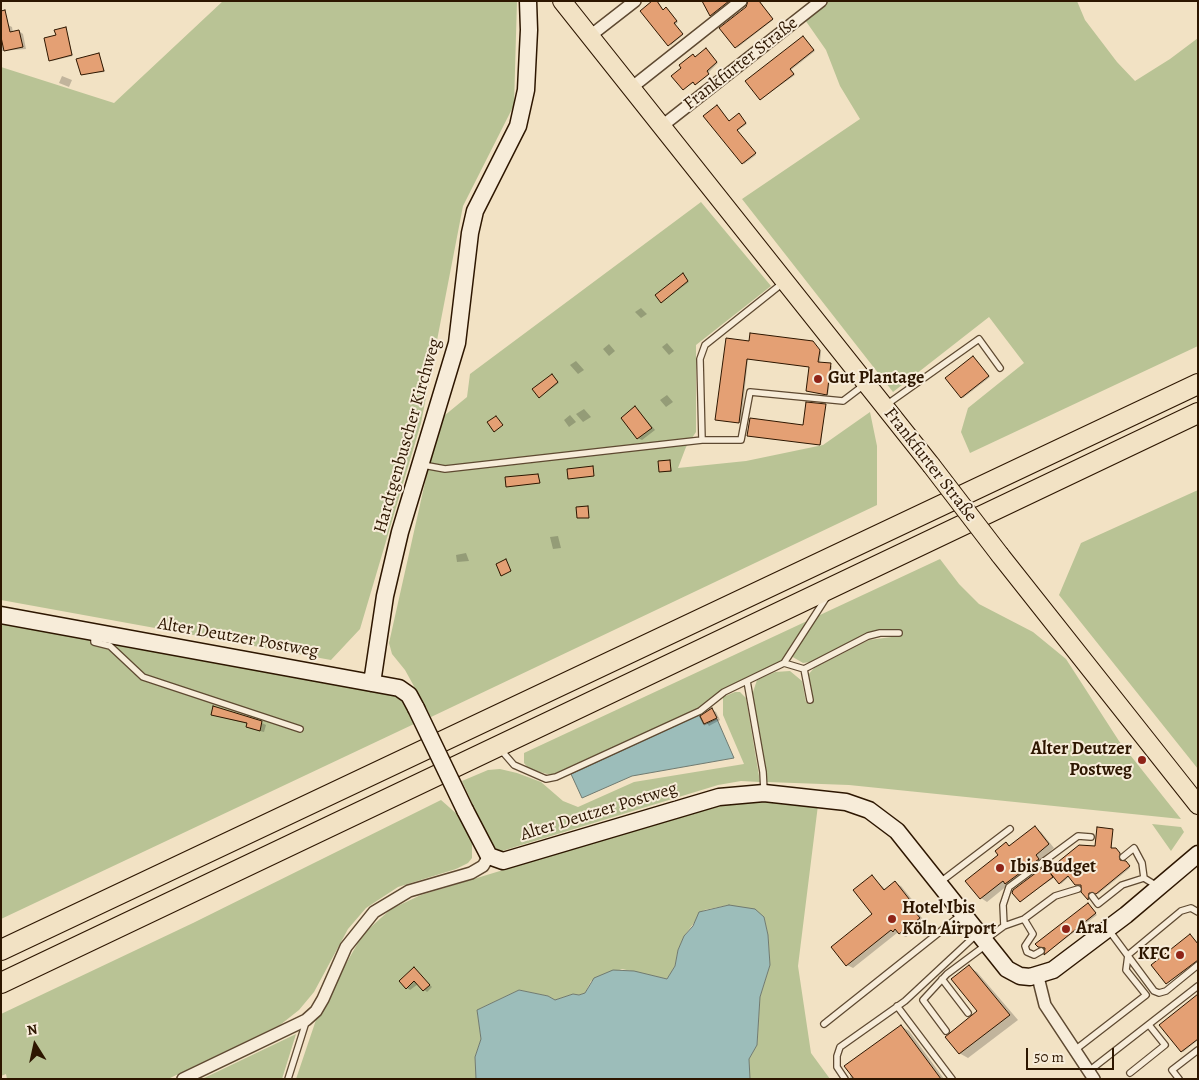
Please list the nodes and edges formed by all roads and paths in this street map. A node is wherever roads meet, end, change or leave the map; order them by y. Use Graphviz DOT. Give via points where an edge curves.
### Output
graph roads {
  1 [pos="528,1"];
  2 [pos="562,1"];
  3 [pos="635,1"];
  4 [pos="741,1"];
  5 [pos="821,1"];
  6 [pos="590,36"];
  7 [pos="631,88"];
  8 [pos="662,126"];
  9 [pos="785,280"];
  10 [pos="1000,368"];
  11 [pos="866,384"];
  12 [pos="1198,384"];
  13 [pos="884,406"];
  14 [pos="1198,413"];
  15 [pos="1198,428"];
  16 [pos="702,440"];
  17 [pos="420,465"];
  18 [pos="1089,467"];
  19 [pos="833,588"];
  20 [pos="1,615"];
  21 [pos="94,632"];
  22 [pos="899,633"];
  23 [pos="784,663"];
  24 [pos="804,668"];
  25 [pos="747,681"];
  26 [pos="372,682"];
  27 [pos="810,700"];
  28 [pos="300,729"];
  29 [pos="499,746"];
  30 [pos="764,793"];
  31 [pos="1198,805"];
  32 [pos="1010,829"];
  33 [pos="1091,837"];
  34 [pos="1198,854"];
  35 [pos="489,856"];
  36 [pos="1123,858"];
  37 [pos="1144,878"];
  38 [pos="939,883"];
  39 [pos="1159,888"];
  40 [pos="1078,889"];
  41 [pos="1092,896"];
  42 [pos="1098,904"];
  43 [pos="1092,908"];
  44 [pos="1198,912"];
  45 [pos="963,914"];
  46 [pos="1024,919"];
  47 [pos="1004,926"];
  48 [pos="1108,928"];
  49 [pos="983,939"];
  50 [pos="1,950"];
  51 [pos="1041,951"];
  52 [pos="1128,955"];
  53 [pos="1198,965"];
  54 [pos="1038,977"];
  55 [pos="942,979"];
  56 [pos="1,983"];
  57 [pos="1198,986"];
  58 [pos="897,1006"];
  59 [pos="968,1013"];
  60 [pos="306,1020"];
  61 [pos="824,1024"];
  62 [pos="1149,1025"];
  63 [pos="946,1031"];
  64 [pos="1075,1050"];
  65 [pos="1198,1050"];
  66 [pos="1130,1073"];
  67 [pos="1092,1075"];
  68 [pos="183,1079"];
  69 [pos="288,1079"];
  70 [pos="845,1079"];
  71 [pos="952,1079"];
  72 [pos="1179,1079"];
  1 -- 17 [label="street, Hardtgenbuscher Kirchweg" via="526,90 518,126 475,211 457,343"];
  2 -- 6 [label="main road, Frankfurter Straße"];
  3 -- 6 [label="street"];
  4 -- 7 [label="street"];
  5 -- 8 [label="street, Frankfurter Straße"];
  6 -- 7 [label="main road, Frankfurter Straße"];
  7 -- 8 [label="main road, Frankfurter Straße"];
  8 -- 9 [label="main road, Frankfurter Straße"];
  9 -- 11 [label="main road, Frankfurter Straße"];
  9 -- 16 [label="lane" via="705,345 700,359"];
  10 -- 13 [label="lane" via="979,339"];
  11 -- 13 [label="main road, Frankfurter Straße"];
  11 -- 16 [label="lane" via="843,401 750,392 741,440"];
  12 -- 50 [label="highway"];
  13 -- 31 [label="main road, Frankfurter Straße, bridge"];
  14 -- 18 [label="highway"];
  15 -- 18 [label="highway"];
  16 -- 17 [label="lane" via="444,469"];
  17 -- 26 [label="street, Hardtgenbuscher Kirchweg" via="384,596"];
  18 -- 19 [label="highway"];
  19 -- 23 [label="lane"];
  19 -- 29 [label="highway"];
  20 -- 21 [label="street, Alter Deutzer Postweg"];
  21 -- 26 [label="street, Alter Deutzer Postweg"];
  21 -- 28 [label="lane" via="94,642 110,646 143,677"];
  22 -- 24 [label="lane" via="868,636"];
  23 -- 24 [label="lane"];
  23 -- 25 [label="lane"];
  24 -- 27 [label="lane"];
  25 -- 29 [label="lane" via="724,692 700,711 556,777 546,779 514,765"];
  25 -- 30 [label="lane"];
  26 -- 35 [label="street, Alter Deutzer Postweg, bridge" via="399,688 409,696"];
  29 -- 56 [label="highway"];
  30 -- 35 [label="street, Alter Deutzer Postweg" via="704,801 518,858 503,861"];
  30 -- 38 [label="street, Alter Deutzer Postweg" via="846,802 869,810 897,831"];
  32 -- 38 [label="lane"];
  33 -- 47 [label="lane" via="1078,836 1009,887 1003,906"];
  34 -- 39 [label="street"];
  35 -- 60 [label="street" via="483,866 471,874 409,891 374,912 346,947 323,999"];
  36 -- 37 [label="lane" via="1134,848 1142,863"];
  37 -- 39 [label="lane"];
  37 -- 42 [label="lane" via="1122,885"];
  38 -- 45 [label="street, Alter Deutzer Postweg"];
  39 -- 48 [label="street"];
  40 -- 46 [label="lane" via="1054,896"];
  41 -- 42 [label="lane"];
  42 -- 43 [label="lane"];
  44 -- 52 [label="lane" via="1190,908 1181,911"];
  45 -- 49 [label="street, Alter Deutzer Postweg"];
  45 -- 61 [label="lane"];
  46 -- 47 [label="lane"];
  46 -- 51 [label="lane" via="1033,934 1025,946 1027,952 1034,955"];
  47 -- 49 [label="lane"];
  48 -- 52 [label="lane"];
  48 -- 54 [label="street" via="1053,970"];
  49 -- 54 [label="street, Alter Deutzer Postweg" via="1007,969 1020,976"];
  49 -- 55 [label="lane"];
  49 -- 58 [label="lane"];
  52 -- 53 [label="lane" via="1154,991 1159,993"];
  52 -- 64 [label="lane" via="1126,970 1146,995"];
  54 -- 64 [label="street" via="1045,1005"];
  55 -- 59 [label="lane"];
  55 -- 63 [label="lane" via="923,1000"];
  57 -- 62 [label="lane"];
  58 -- 70 [label="lane" via="840,1047 836,1056 837,1067"];
  58 -- 71 [label="lane"];
  60 -- 68 [label="street"];
  60 -- 69 [label="lane"];
  62 -- 66 [label="lane" via="1165,1045"];
  62 -- 67 [label="lane"];
  64 -- 67 [label="street"];
  65 -- 72 [label="lane" via="1172,1070"];
}
